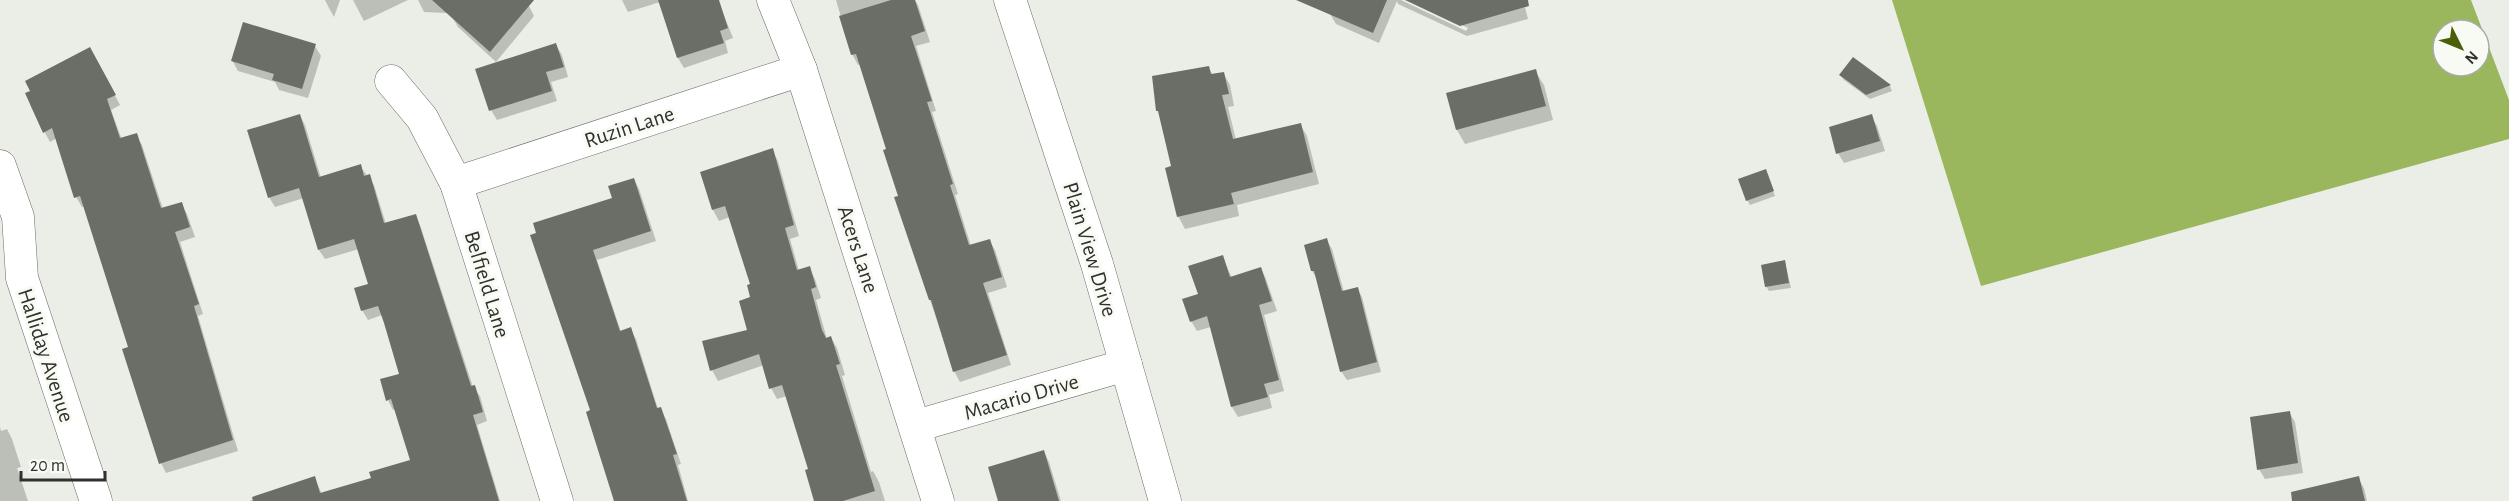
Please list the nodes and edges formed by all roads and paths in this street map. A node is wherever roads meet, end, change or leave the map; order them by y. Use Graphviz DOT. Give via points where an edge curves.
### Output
graph roads {
  1 [pos="773,0"];
  2 [pos="1010,0"];
  3 [pos="801,70"];
  4 [pos="391,81"];
  5 [pos="0,166"];
  6 [pos="456,183"];
  7 [pos="0,251"];
  8 [pos="11,282"];
  9 [pos="1126,365"];
  10 [pos="915,426"];
  11 [pos="96,501"];
  12 [pos="556,501"];
  13 [pos="938,501"];
  14 [pos="1165,501"];
  1 -- 3 [label="street, Acers Lane"];
  2 -- 9 [label="street, Plain View Drive"];
  3 -- 6 [label="street, Ruzin Lane"];
  3 -- 10 [label="street, Acers Lane"];
  4 -- 6 [label="street, Belfield Lane" via="422,118"];
  5 -- 8 [label="street, Halliday Avenue" via="18,217"];
  6 -- 12 [label="street, Belfield Lane"];
  7 -- 8 [label="street, Halliday Avenue"];
  8 -- 11 [label="street, Halliday Avenue"];
  9 -- 10 [label="street, Macario Drive"];
  9 -- 14 [label="street, Plain View Drive"];
  10 -- 13 [label="street, Acers Lane"];
}
